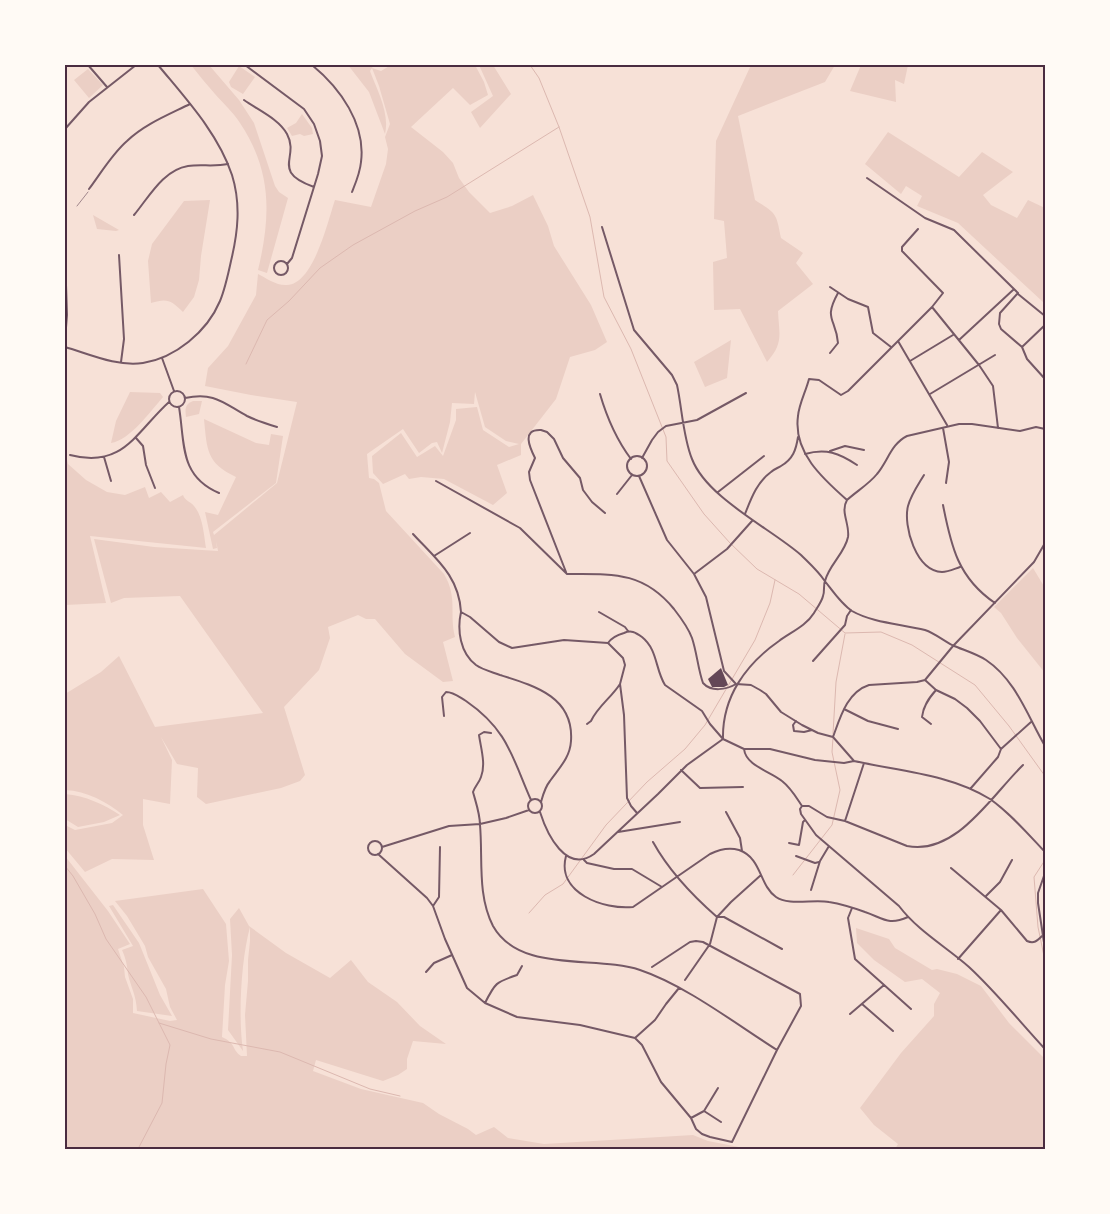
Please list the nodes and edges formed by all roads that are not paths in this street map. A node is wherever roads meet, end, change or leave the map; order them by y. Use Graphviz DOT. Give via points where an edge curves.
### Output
graph roads {
  1 [pos="88,65"];
  2 [pos="136,65"];
  3 [pos="158,65"];
  4 [pos="245,65"];
  5 [pos="312,65"];
  6 [pos="107,87"];
  7 [pos="244,100"];
  8 [pos="190,104"];
  9 [pos="65,129"];
  10 [pos="228,164"];
  11 [pos="867,178"];
  12 [pos="314,187"];
  13 [pos="89,189"];
  14 [pos="352,192"];
  15 [pos="134,215"];
  16 [pos="602,227"];
  17 [pos="918,229"];
  18 [pos="65,254"];
  19 [pos="119,255"];
  20 [pos="287,264"];
  21 [pos="830,287"];
  22 [pos="1013,290"];
  23 [pos="838,293"];
  24 [pos="1018,293"];
  25 [pos="932,308"];
  26 [pos="1045,316"];
  27 [pos="1045,325"];
  28 [pos="954,335"];
  29 [pos="65,340"];
  30 [pos="959,340"];
  31 [pos="898,341"];
  32 [pos="65,347"];
  33 [pos="891,347"];
  34 [pos="1022,347"];
  35 [pos="830,353"];
  36 [pos="995,355"];
  37 [pos="162,358"];
  38 [pos="910,361"];
  39 [pos="121,362"];
  40 [pos="979,365"];
  41 [pos="1045,379"];
  42 [pos="174,392"];
  43 [pos="746,393"];
  44 [pos="600,394"];
  45 [pos="930,394"];
  46 [pos="185,398"];
  47 [pos="169,402"];
  48 [pos="179,407"];
  49 [pos="684,423"];
  50 [pos="948,426"];
  51 [pos="277,427"];
  52 [pos="943,428"];
  53 [pos="998,428"];
  54 [pos="1045,428"];
  55 [pos="799,436"];
  56 [pos="136,438"];
  57 [pos="864,450"];
  58 [pos="830,451"];
  59 [pos="70,454"];
  60 [pos="805,454"];
  61 [pos="764,456"];
  62 [pos="104,457"];
  63 [pos="642,458"];
  64 [pos="631,459"];
  65 [pos="857,465"];
  66 [pos="632,475"];
  67 [pos="924,475"];
  68 [pos="639,476"];
  69 [pos="111,481"];
  70 [pos="436,481"];
  71 [pos="946,483"];
  72 [pos="155,488"];
  73 [pos="718,492"];
  74 [pos="218,493"];
  75 [pos="617,494"];
  76 [pos="846,500"];
  77 [pos="943,505"];
  78 [pos="605,513"];
  79 [pos="745,514"];
  80 [pos="752,520"];
  81 [pos="470,533"];
  82 [pos="413,534"];
  83 [pos="1045,543"];
  84 [pos="434,556"];
  85 [pos="960,567"];
  86 [pos="567,574"];
  87 [pos="694,574"];
  88 [pos="825,580"];
  89 [pos="996,603"];
  90 [pos="851,610"];
  91 [pos="460,612"];
  92 [pos="599,612"];
  93 [pos="628,631"];
  94 [pos="608,643"];
  95 [pos="953,646"];
  96 [pos="813,662"];
  97 [pos="924,680"];
  98 [pos="620,684"];
  99 [pos="736,684"];
  100 [pos="936,690"];
  101 [pos="844,709"];
  102 [pos="444,716"];
  103 [pos="796,721"];
  104 [pos="1031,721"];
  105 [pos="587,724"];
  106 [pos="931,724"];
  107 [pos="898,729"];
  108 [pos="812,730"];
  109 [pos="492,733"];
  110 [pos="833,737"];
  111 [pos="723,739"];
  112 [pos="1045,746"];
  113 [pos="744,749"];
  114 [pos="1001,749"];
  115 [pos="854,761"];
  116 [pos="864,763"];
  117 [pos="1023,765"];
  118 [pos="681,770"];
  119 [pos="743,787"];
  120 [pos="970,789"];
  121 [pos="531,800"];
  122 [pos="990,800"];
  123 [pos="541,802"];
  124 [pos="802,806"];
  125 [pos="529,810"];
  126 [pos="540,812"];
  127 [pos="726,812"];
  128 [pos="637,813"];
  129 [pos="805,820"];
  130 [pos="845,820"];
  131 [pos="680,822"];
  132 [pos="480,824"];
  133 [pos="618,832"];
  134 [pos="653,842"];
  135 [pos="789,843"];
  136 [pos="828,846"];
  137 [pos="382,847"];
  138 [pos="440,847"];
  139 [pos="742,851"];
  140 [pos="1045,852"];
  141 [pos="378,854"];
  142 [pos="566,855"];
  143 [pos="796,856"];
  144 [pos="584,860"];
  145 [pos="1012,860"];
  146 [pos="820,861"];
  147 [pos="951,868"];
  148 [pos="1045,873"];
  149 [pos="761,875"];
  150 [pos="678,877"];
  151 [pos="662,887"];
  152 [pos="811,890"];
  153 [pos="986,896"];
  154 [pos="432,906"];
  155 [pos="852,908"];
  156 [pos="1001,910"];
  157 [pos="717,917"];
  158 [pos="908,917"];
  159 [pos="1043,937"];
  160 [pos="710,944"];
  161 [pos="782,949"];
  162 [pos="1045,949"];
  163 [pos="452,955"];
  164 [pos="958,959"];
  165 [pos="522,966"];
  166 [pos="652,967"];
  167 [pos="426,972"];
  168 [pos="685,980"];
  169 [pos="884,985"];
  170 [pos="679,988"];
  171 [pos="484,1003"];
  172 [pos="862,1004"];
  173 [pos="911,1009"];
  174 [pos="850,1014"];
  175 [pos="893,1031"];
  176 [pos="635,1038"];
  177 [pos="1045,1049"];
  178 [pos="777,1050"];
  179 [pos="718,1088"];
  180 [pos="704,1111"];
  181 [pos="691,1118"];
  182 [pos="721,1122"];
  1 -- 6 [label="street"];
  2 -- 6 [label="street"];
  3 -- 8 [label="street"];
  4 -- 12 [label="street" via="297,103 314,124 322,156"];
  5 -- 14 [label="street" via="341,95 358,130 362,161"];
  6 -- 9 [label="street"];
  7 -- 12 [label="street" via="283,128 289,139 290,172 298,180"];
  8 -- 10 [label="street"];
  8 -- 13 [label="street" via="136,133 119,149"];
  10 -- 15 [label="street" via="189,166 171,172"];
  10 -- 37 [label="street" via="236,192 238,218 223,294 202,328 183,346"];
  11 -- 22 [label="street" via="925,218 954,230"];
  12 -- 20 [label="street" via="292,258"];
  16 -- 49 [label="street" via="634,330 672,375"];
  17 -- 25 [label="street" via="902,251 943,293"];
  18 -- 29 [label="street"];
  19 -- 39 [label="street" via="124,339"];
  20 -- 20 [label="street" via="278,262 274,270 284,274 288,271"];
  21 -- 23 [label="street"];
  22 -- 24 [label="street"];
  22 -- 30 [label="street"];
  23 -- 33 [label="street" via="868,306 873,332"];
  23 -- 35 [label="street" via="830,310 838,343"];
  24 -- 26 [label="street"];
  24 -- 34 [label="street" via="1000,313 999,324"];
  25 -- 28 [label="street"];
  25 -- 31 [label="street"];
  27 -- 34 [label="street"];
  28 -- 30 [label="street"];
  28 -- 38 [label="street"];
  30 -- 40 [label="street"];
  31 -- 33 [label="street"];
  31 -- 38 [label="street"];
  32 -- 39 [label="street"];
  33 -- 55 [label="street" via="841,395 819,380 809,379 798,416"];
  34 -- 41 [label="street" via="1027,359"];
  36 -- 40 [label="street"];
  37 -- 39 [label="street" via="140,363"];
  37 -- 42 [label="street"];
  38 -- 45 [label="street"];
  40 -- 45 [label="street"];
  40 -- 53 [label="street" via="993,386"];
  42 -- 46 [label="street" via="181,392"];
  42 -- 47 [label="street"];
  43 -- 49 [label="street" via="697,420"];
  44 -- 64 [label="street" via="614,432"];
  45 -- 50 [label="street"];
  46 -- 48 [label="street" via="184,405"];
  46 -- 51 [label="street" via="215,397 248,416"];
  47 -- 48 [label="street"];
  47 -- 56 [label="street"];
  48 -- 74 [label="street" via="189,467 198,480"];
  49 -- 63 [label="street" via="666,426 658,432"];
  49 -- 73 [label="street" via="693,461"];
  50 -- 52 [label="street"];
  50 -- 53 [label="street" via="972,424"];
  52 -- 71 [label="street" via="949,462"];
  52 -- 76 [label="street" via="900,440 879,472"];
  53 -- 54 [label="street" via="1020,431"];
  55 -- 60 [label="street"];
  55 -- 79 [label="street" via="796,452 759,484"];
  56 -- 62 [label="street"];
  56 -- 72 [label="street" via="143,446"];
  57 -- 58 [label="street" via="845,446"];
  58 -- 60 [label="street" via="816,450"];
  58 -- 65 [label="street"];
  59 -- 62 [label="street" via="90,459"];
  60 -- 76 [label="street" via="815,470"];
  61 -- 73 [label="street"];
  62 -- 69 [label="street"];
  63 -- 64 [label="street"];
  63 -- 68 [label="street" via="647,468"];
  64 -- 66 [label="street" via="628,468"];
  66 -- 68 [label="street"];
  66 -- 75 [label="street"];
  67 -- 85 [label="street" via="908,506 906,519 912,543 923,563 934,570 948,571"];
  68 -- 87 [label="street" via="667,540"];
  70 -- 86 [label="street" via="520,528"];
  73 -- 79 [label="street"];
  76 -- 88 [label="street" via="847,540"];
  77 -- 85 [label="street"];
  78 -- 86 [label="street" via="583,490 580,478 550,435 541,430 533,431 528,441 535,458 529,472 530,480"];
  79 -- 80 [label="street"];
  80 -- 87 [label="street" via="727,549"];
  80 -- 88 [label="street" via="791,546"];
  81 -- 84 [label="street"];
  82 -- 84 [label="street"];
  83 -- 89 [label="street" via="1034,562"];
  84 -- 91 [label="street" via="455,583"];
  85 -- 89 [label="street" via="983,595"];
  86 -- 99 [label="street" via="612,574 648,585 667,600 689,630 703,683 713,689 730,688"];
  87 -- 99 [label="street" via="706,596 724,671"];
  88 -- 90 [label="street" via="831,591"];
  88 -- 99 [label="street" via="823,596 810,620 761,655"];
  89 -- 95 [label="street"];
  90 -- 95 [label="street" via="927,631"];
  90 -- 96 [label="street" via="845,626"];
  91 -- 94 [label="street" via="512,648 564,640"];
  91 -- 123 [label="street" via="458,634 469,659 483,669 553,698 569,718 571,744 567,758 549,782"];
  92 -- 93 [label="street"];
  93 -- 94 [label="street" via="613,637"];
  93 -- 111 [label="street" via="649,643 665,685 702,711"];
  94 -- 98 [label="street" via="625,664"];
  95 -- 97 [label="street"];
  95 -- 104 [label="street" via="985,659 997,668 1025,707"];
  97 -- 100 [label="street"];
  97 -- 101 [label="street" via="869,685 861,688"];
  98 -- 105 [label="street"];
  98 -- 128 [label="street" via="627,798"];
  99 -- 103 [label="street" via="751,685 760,690 781,712"];
  99 -- 111 [label="street" via="724,716"];
  100 -- 106 [label="street" via="922,712 922,717"];
  100 -- 114 [label="street" via="967,708"];
  101 -- 107 [label="street" via="868,721"];
  101 -- 110 [label="street"];
  102 -- 121 [label="street" via="442,697 446,692 452,692 482,713 508,745"];
  103 -- 108 [label="street"];
  103 -- 108 [label="street" via="794,731"];
  104 -- 112 [label="street"];
  104 -- 114 [label="street"];
  108 -- 110 [label="street"];
  109 -- 132 [label="street" via="479,735 484,763 474,792"];
  110 -- 115 [label="street"];
  111 -- 113 [label="street"];
  111 -- 118 [label="street"];
  113 -- 115 [label="street" via="770,749 814,760"];
  113 -- 124 [label="street" via="750,761 782,780"];
  114 -- 120 [label="street" via="998,757"];
  115 -- 116 [label="street"];
  116 -- 120 [label="street" via="939,778"];
  116 -- 130 [label="street"];
  117 -- 122 [label="street"];
  118 -- 119 [label="street" via="700,788"];
  118 -- 128 [label="street"];
  120 -- 122 [label="street"];
  121 -- 123 [label="street"];
  121 -- 125 [label="street"];
  122 -- 130 [label="street" via="959,832 926,848 907,846"];
  122 -- 140 [label="street"];
  123 -- 126 [label="street"];
  124 -- 129 [label="street" via="801,814"];
  124 -- 130 [label="street" via="809,806 827,817"];
  125 -- 126 [label="street"];
  125 -- 132 [label="street"];
  126 -- 142 [label="street" via="553,841"];
  127 -- 139 [label="street" via="740,838"];
  128 -- 133 [label="street"];
  129 -- 135 [label="street" via="799,845"];
  129 -- 136 [label="street"];
  131 -- 133 [label="street"];
  132 -- 137 [label="street" via="449,826"];
  132 -- 170 [label="street" via="482,886 489,916 502,938 537,956 638,969"];
  133 -- 144 [label="street"];
  134 -- 150 [label="street"];
  136 -- 146 [label="street"];
  136 -- 158 [label="street"];
  137 -- 141 [label="street"];
  137 -- 141 [label="street" via="376,840 368,845 370,853"];
  138 -- 154 [label="street" via="439,897"];
  139 -- 149 [label="street" via="754,859"];
  139 -- 150 [label="street" via="717,850"];
  141 -- 154 [label="street" via="419,890"];
  142 -- 144 [label="street"];
  142 -- 151 [label="street" via="565,874 579,894 592,901 615,907 633,907"];
  143 -- 146 [label="street" via="815,863"];
  144 -- 151 [label="street" via="614,869 632,869"];
  145 -- 153 [label="street" via="1000,882"];
  146 -- 152 [label="street"];
  147 -- 153 [label="street"];
  148 -- 159 [label="street" via="1038,892"];
  149 -- 155 [label="street" via="772,893 783,900 827,901"];
  149 -- 157 [label="street"];
  150 -- 151 [label="street"];
  150 -- 157 [label="street"];
  153 -- 156 [label="street"];
  154 -- 163 [label="street"];
  155 -- 158 [label="street" via="888,922"];
  155 -- 169 [label="street" via="848,918 855,959"];
  156 -- 159 [label="street" via="1027,941 1036,942"];
  156 -- 164 [label="street"];
  157 -- 160 [label="street"];
  157 -- 161 [label="street" via="724,917"];
  158 -- 164 [label="street"];
  159 -- 162 [label="street"];
  160 -- 166 [label="street" via="690,942"];
  160 -- 168 [label="street"];
  160 -- 178 [label="street" via="800,994 802,1006"];
  163 -- 167 [label="street" via="434,963"];
  163 -- 171 [label="street" via="467,988"];
  164 -- 177 [label="street"];
  165 -- 171 [label="street" via="517,975 499,981"];
  169 -- 172 [label="street"];
  169 -- 173 [label="street"];
  170 -- 176 [label="street" via="655,1020"];
  170 -- 178 [label="street"];
  171 -- 176 [label="street" via="517,1017 580,1025"];
  172 -- 174 [label="street"];
  172 -- 175 [label="street"];
  176 -- 181 [label="street" via="661,1082"];
  178 -- 181 [label="street" via="732,1142 702,1134"];
  179 -- 180 [label="street"];
  180 -- 181 [label="street"];
  180 -- 182 [label="street"];
}
